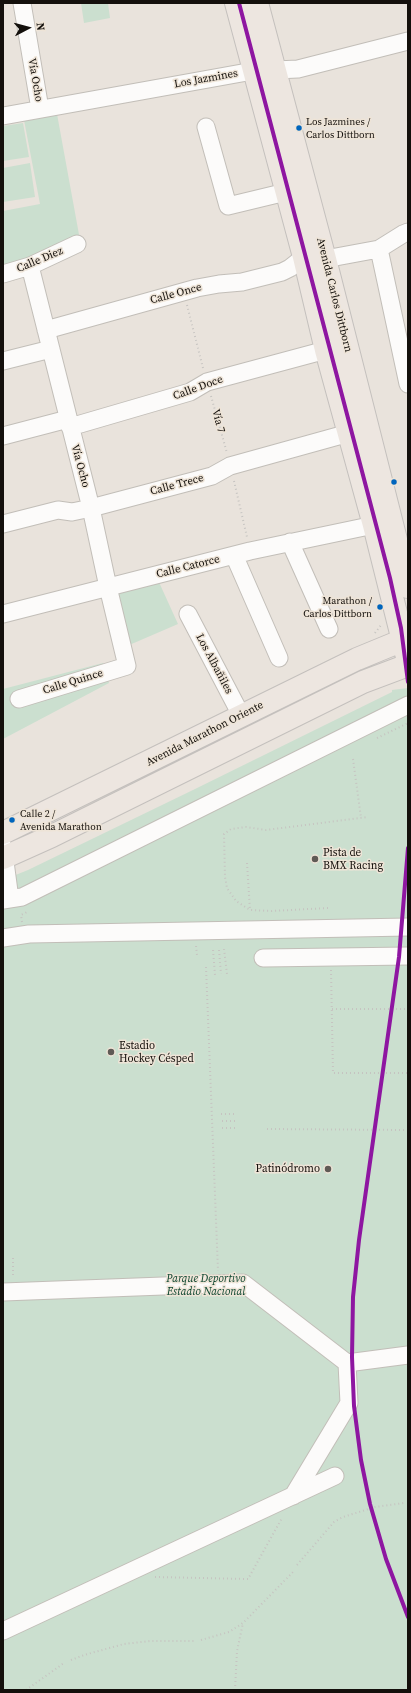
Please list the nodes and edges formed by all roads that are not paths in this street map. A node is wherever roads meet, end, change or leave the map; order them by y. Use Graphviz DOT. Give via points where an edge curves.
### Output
graph roads {
  1 [pos="22,3"];
  2 [pos="236,3"];
  3 [pos="257,3"];
  4 [pos="408,41"];
  5 [pos="274,69"];
  6 [pos="253,70"];
  7 [pos="40,109"];
  8 [pos="3,116"];
  9 [pos="206,127"];
  10 [pos="286,192"];
  11 [pos="408,232"];
  12 [pos="77,244"];
  13 [pos="379,249"];
  14 [pos="304,257"];
  15 [pos="325,259"];
  16 [pos="30,266"];
  17 [pos="3,274"];
  18 [pos="46,330"];
  19 [pos="51,350"];
  20 [pos="326,350"];
  21 [pos="3,361"];
  22 [pos="408,384"];
  23 [pos="69,423"];
  24 [pos="349,432"];
  25 [pos="3,436"];
  26 [pos="91,508"];
  27 [pos="3,524"];
  28 [pos="374,525"];
  29 [pos="290,542"];
  30 [pos="234,555"];
  31 [pos="108,587"];
  32 [pos="399,589"];
  33 [pos="3,614"];
  34 [pos="188,614"];
  35 [pos="329,629"];
  36 [pos="406,639"];
  37 [pos="279,658"];
  38 [pos="357,658"];
  39 [pos="408,661"];
  40 [pos="408,665"];
  41 [pos="127,666"];
  42 [pos="19,699"];
  43 [pos="408,705"];
  44 [pos="241,715"];
  45 [pos="140,766"];
  46 [pos="152,786"];
  47 [pos="3,833"];
  48 [pos="3,854"];
  49 [pos="7,900"];
  50 [pos="408,927"];
  51 [pos="3,938"];
  52 [pos="408,956"];
  53 [pos="263,958"];
  54 [pos="3,1292"];
  55 [pos="408,1355"];
  56 [pos="347,1363"];
  57 [pos="335,1476"];
  58 [pos="293,1496"];
  59 [pos="3,1631"];
  1 -- 7 [label="street, Vía Ocho"];
  2 -- 6 [label="main road, Avenida Carlos Dittborn"];
  3 -- 5 [label="main road, Avenida Carlos Dittborn"];
  4 -- 5 [label="street, Los Jazmines" via="298,69"];
  5 -- 6 [label="street, Los Jazmines"];
  5 -- 15 [label="main road, Avenida Carlos Dittborn"];
  6 -- 7 [label="street, Los Jazmines"];
  6 -- 10 [label="main road, Avenida Carlos Dittborn"];
  7 -- 8 [label="street, Los Jazmines"];
  9 -- 10 [label="street" via="228,206"];
  10 -- 14 [label="main road, Avenida Carlos Dittborn"];
  11 -- 13 [label="street"];
  12 -- 16 [label="street, Calle Diez"];
  13 -- 15 [label="street"];
  13 -- 22 [label="street"];
  14 -- 18 [label="street, Calle Once" via="282,272 250,281 211,285"];
  14 -- 20 [label="main road, Avenida Carlos Dittborn"];
  15 -- 32 [label="main road, Avenida Carlos Dittborn"];
  16 -- 17 [label="street, Calle Diez"];
  16 -- 18 [label="street, Vía Ocho"];
  18 -- 19 [label="street, Vía Ocho"];
  19 -- 21 [label="street"];
  19 -- 23 [label="street, Vía Ocho"];
  20 -- 23 [label="street, Calle Doce" via="207,382 190,392"];
  20 -- 24 [label="main road, Avenida Carlos Dittborn"];
  23 -- 25 [label="street, Calle Doce"];
  23 -- 26 [label="street, Vía Ocho"];
  24 -- 26 [label="street, Calle Trece" via="230,466 212,476"];
  24 -- 28 [label="main road, Avenida Carlos Dittborn"];
  26 -- 27 [label="street, Calle Trece" via="72,512 58,510"];
  26 -- 31 [label="street, Vía Ocho"];
  28 -- 29 [label="street, Calle Catorce"];
  28 -- 32 [label="main road, Avenida Carlos Dittborn"];
  29 -- 30 [label="street, Calle Catorce"];
  29 -- 35 [label="street"];
  30 -- 31 [label="street, Calle Catorce"];
  30 -- 37 [label="street"];
  31 -- 33 [label="street, Calle Catorce"];
  31 -- 41 [label="street, Vía Ocho"];
  32 -- 36 [label="main road, Avenida Carlos Dittborn"];
  32 -- 38 [label="main road" via="385,630"];
  34 -- 44 [label="street, Los Albañiles"];
  36 -- 38 [label="main road, Avenida Marathon Oriente"];
  36 -- 39 [label="main road, Avenida Carlos Dittborn"];
  38 -- 44 [label="main road, Avenida Marathon Oriente"];
  40 -- 46 [label="main road, Avenida Marathon Oriente" via="363,682"];
  41 -- 42 [label="street, Calle Quince"];
  43 -- 49 [label="street" via="22,897"];
  44 -- 45 [label="main road, Avenida Marathon Oriente"];
  45 -- 46 [label="main road"];
  45 -- 47 [label="main road, Avenida Marathon Oriente"];
  46 -- 48 [label="main road, Avenida Marathon Oriente" via="52,836"];
  48 -- 49 [label="street"];
  50 -- 51 [label="street" via="29,934"];
  52 -- 53 [label="street"];
  54 -- 56 [label="street" via="243,1283"];
  55 -- 56 [label="street"];
  56 -- 58 [label="street" via="349,1403"];
  57 -- 58 [label="street"];
  58 -- 59 [label="street"];
}
